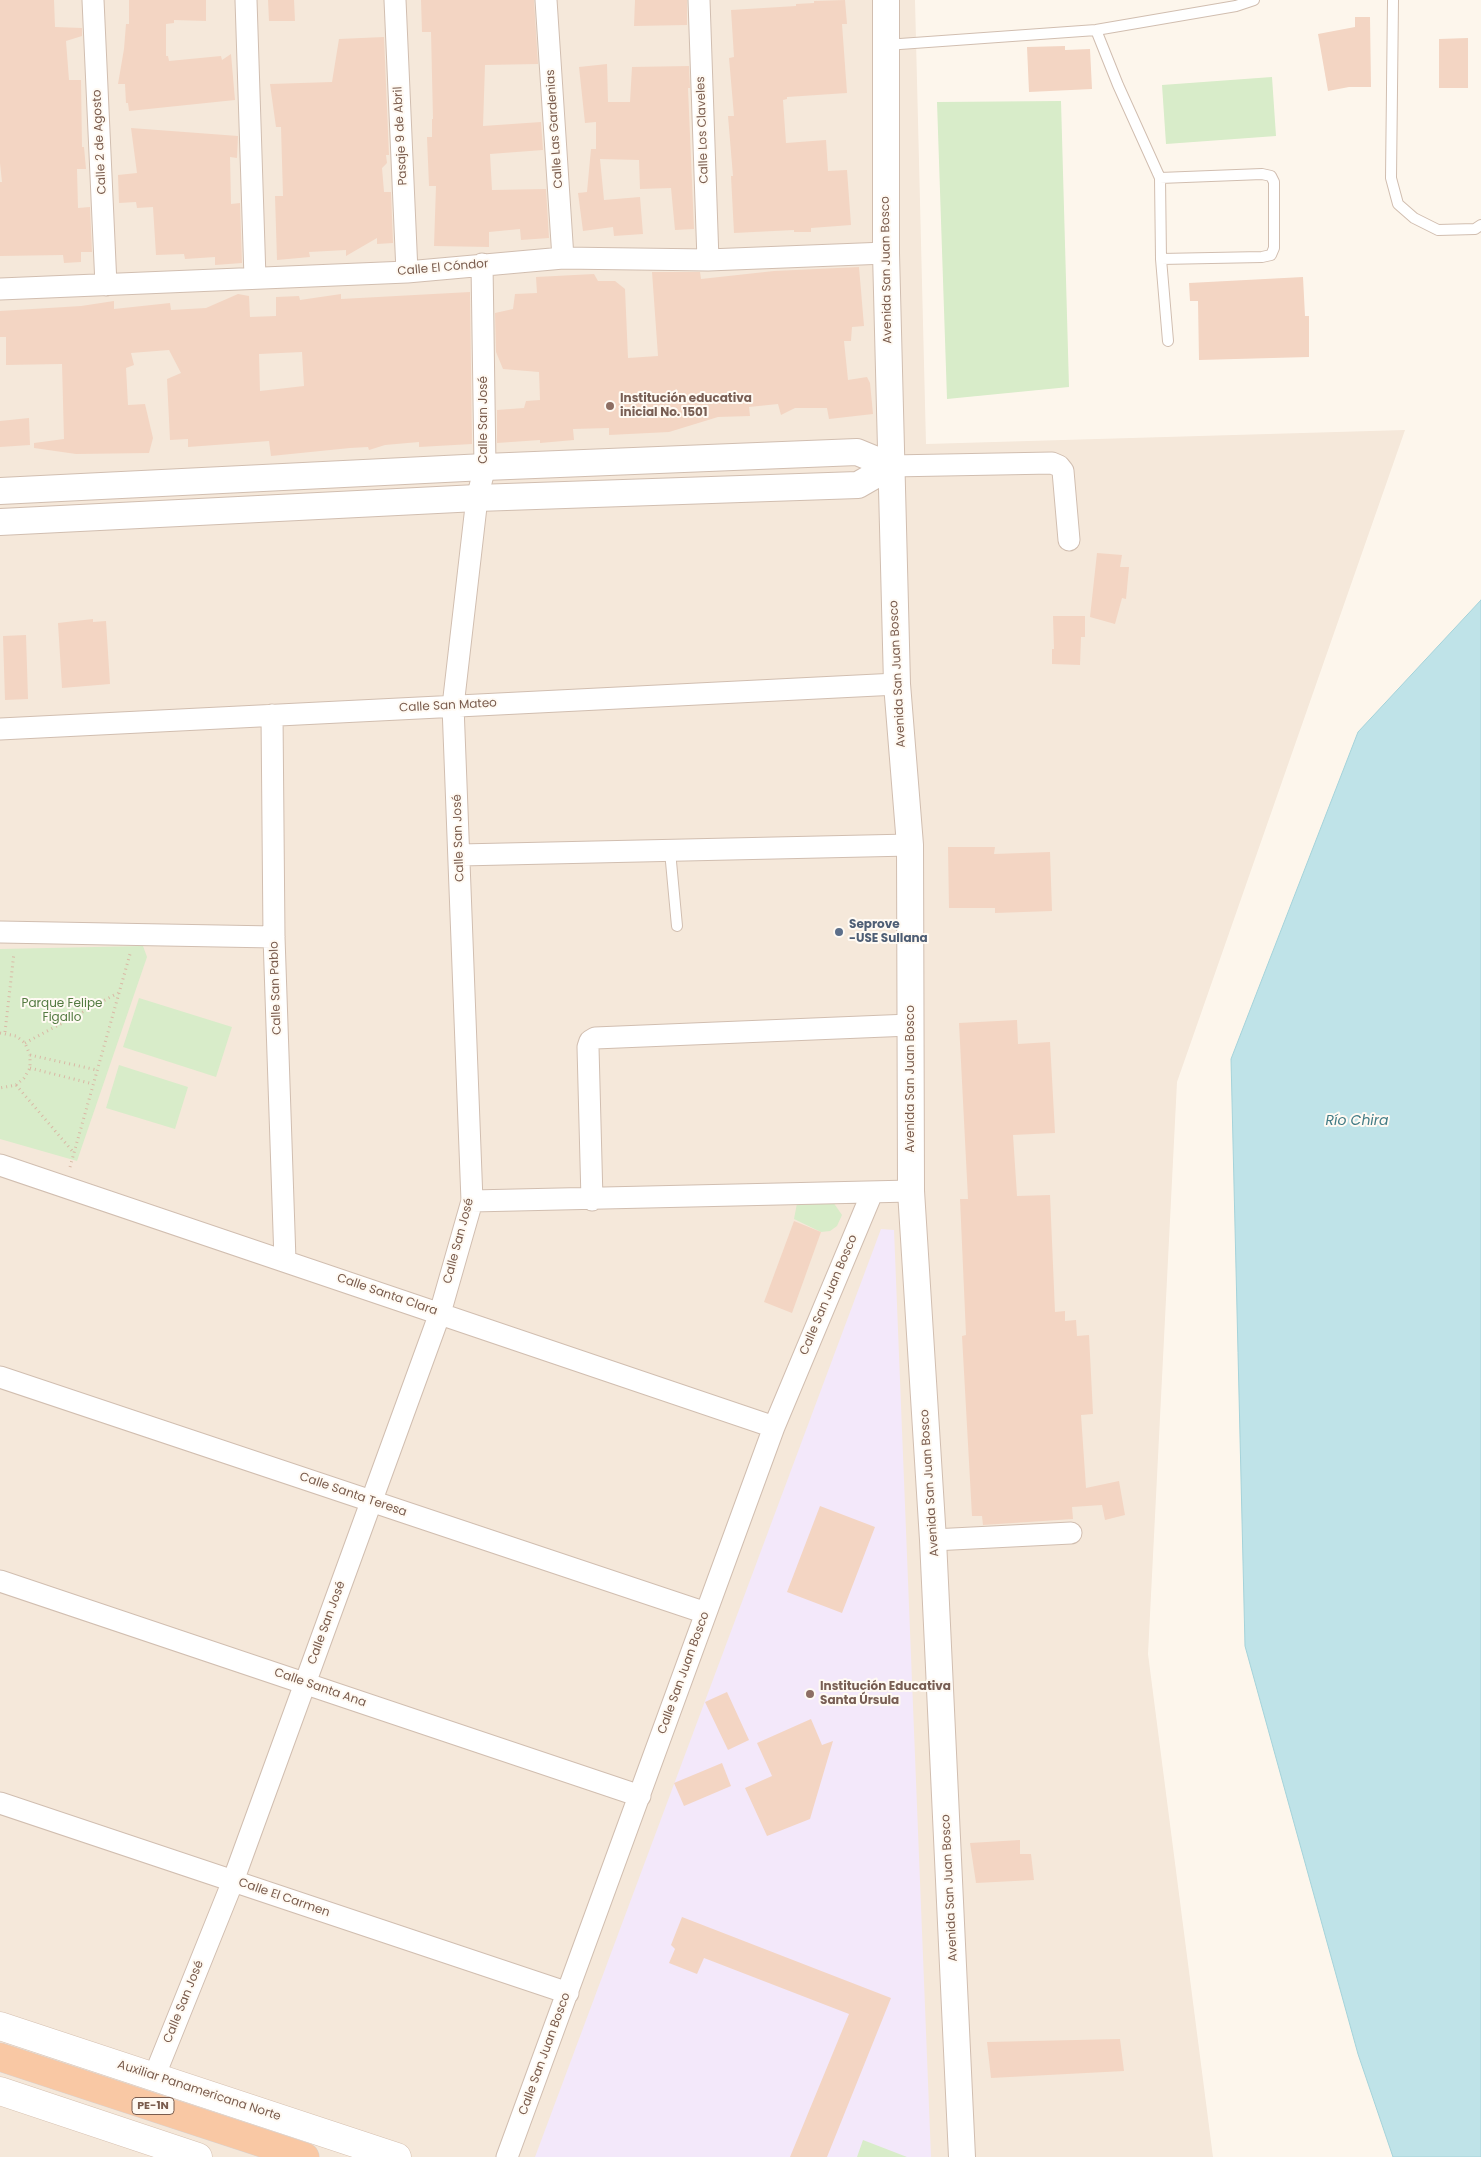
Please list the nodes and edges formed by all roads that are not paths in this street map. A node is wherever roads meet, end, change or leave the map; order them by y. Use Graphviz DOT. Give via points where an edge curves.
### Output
graph roads {
  1 [pos="93,0"];
  2 [pos="246,0"];
  3 [pos="395,0"];
  4 [pos="546,0"];
  5 [pos="699,0"];
  6 [pos="886,0"];
  7 [pos="1254,0"];
  8 [pos="1393,0"];
  9 [pos="1236,3"];
  10 [pos="1096,30"];
  11 [pos="886,45"];
  12 [pos="1160,178"];
  13 [pos="1481,225"];
  14 [pos="886,253"];
  15 [pos="563,258"];
  16 [pos="1161,259"];
  17 [pos="708,260"];
  18 [pos="482,264"];
  19 [pos="407,272"];
  20 [pos="255,278"];
  21 [pos="106,284"];
  22 [pos="0,289"];
  23 [pos="1168,341"];
  24 [pos="891,466"];
  25 [pos="485,467"];
  26 [pos="0,491"];
  27 [pos="477,498"];
  28 [pos="0,522"];
  29 [pos="1069,540"];
  30 [pos="897,684"];
  31 [pos="453,706"];
  32 [pos="272,715"];
  33 [pos="0,729"];
  34 [pos="910,846"];
  35 [pos="670,851"];
  36 [pos="460,855"];
  37 [pos="678,926"];
  38 [pos="8,932"];
  39 [pos="274,937"];
  40 [pos="910,1025"];
  41 [pos="0,1165"];
  42 [pos="911,1191"];
  43 [pos="872,1193"];
  44 [pos="592,1200"];
  45 [pos="472,1201"];
  46 [pos="286,1260"];
  47 [pos="440,1313"];
  48 [pos="0,1376"];
  49 [pos="774,1427"];
  50 [pos="372,1501"];
  51 [pos="1071,1533"];
  52 [pos="934,1540"];
  53 [pos="0,1581"];
  54 [pos="706,1613"];
  55 [pos="305,1683"];
  56 [pos="640,1796"];
  57 [pos="0,1803"];
  58 [pos="233,1881"];
  59 [pos="568,1994"];
  60 [pos="0,2026"];
  61 [pos="0,2057"];
  62 [pos="154,2077"];
  63 [pos="0,2091"];
  64 [pos="198,2157"];
  65 [pos="305,2157"];
  66 [pos="397,2157"];
  67 [pos="507,2157"];
  68 [pos="962,2157"];
  1 -- 21 [label="street, Calle 2 de Agosto"];
  2 -- 20 [label="street"];
  3 -- 19 [label="street, Pasaje 9 de Abril"];
  4 -- 15 [label="street, Calle Las Gardenias"];
  5 -- 17 [label="street, Calle Los Claveles"];
  6 -- 11 [label="street, Avenida San Juan Bosco"];
  7 -- 9 [label="lane"];
  8 -- 13 [label="lane" via="1391,178 1398,204 1414,218 1438,230 1474,229"];
  9 -- 10 [label="lane"];
  10 -- 11 [label="lane"];
  10 -- 12 [label="lane"];
  11 -- 14 [label="street, Avenida San Juan Bosco"];
  12 -- 16 [label="lane"];
  12 -- 16 [label="lane" via="1262,174 1271,176 1274,182 1274,248 1271,255"];
  14 -- 17 [label="street, Calle El Cóndor"];
  14 -- 24 [label="street, Avenida San Juan Bosco"];
  15 -- 17 [label="street, Calle El Cóndor"];
  15 -- 18 [label="street, Calle El Cóndor"];
  16 -- 23 [label="lane"];
  18 -- 19 [label="street, Calle El Cóndor"];
  18 -- 25 [label="street, Calle San José"];
  19 -- 20 [label="street, Calle El Cóndor"];
  20 -- 21 [label="street, Calle El Cóndor"];
  21 -- 22 [label="street, Calle El Cóndor"];
  24 -- 25 [label="street" via="856,452"];
  24 -- 27 [label="street" via="858,485"];
  24 -- 29 [label="street" via="1052,463 1063,471"];
  24 -- 30 [label="street, Avenida San Juan Bosco"];
  25 -- 26 [label="street"];
  25 -- 27 [label="street, Calle San José"];
  27 -- 28 [label="street"];
  27 -- 31 [label="street, Calle San José"];
  30 -- 31 [label="street, Calle San Mateo"];
  30 -- 34 [label="street, Avenida San Juan Bosco"];
  31 -- 32 [label="street, Calle San Mateo"];
  31 -- 36 [label="street, Calle San José"];
  32 -- 33 [label="street, Calle San Mateo"];
  32 -- 39 [label="street, Calle San Pablo"];
  34 -- 35 [label="street"];
  34 -- 40 [label="street, Avenida San Juan Bosco"];
  35 -- 36 [label="street"];
  35 -- 37 [label="lane"];
  36 -- 45 [label="street, Calle San José"];
  38 -- 39 [label="street"];
  39 -- 46 [label="street, Calle San Pablo"];
  40 -- 42 [label="street, Avenida San Juan Bosco"];
  40 -- 44 [label="street" via="595,1038 588,1047"];
  41 -- 46 [label="street, Calle Santa Clara"];
  42 -- 43 [label="street"];
  42 -- 52 [label="street, Avenida San Juan Bosco"];
  43 -- 44 [label="street"];
  43 -- 49 [label="street, Calle San Juan Bosco"];
  44 -- 45 [label="street"];
  45 -- 47 [label="street, Calle San José"];
  46 -- 47 [label="street, Calle Santa Clara"];
  47 -- 49 [label="street, Calle Santa Clara"];
  47 -- 50 [label="street, Calle San José"];
  48 -- 50 [label="street, Calle Santa Teresa"];
  49 -- 54 [label="street, Calle San Juan Bosco"];
  50 -- 54 [label="street, Calle Santa Teresa"];
  50 -- 55 [label="street, Calle San José"];
  51 -- 52 [label="street"];
  52 -- 68 [label="street, Avenida San Juan Bosco"];
  53 -- 55 [label="street, Calle Santa Ana"];
  54 -- 56 [label="street, Calle San Juan Bosco"];
  55 -- 56 [label="street, Calle Santa Ana"];
  55 -- 58 [label="street, Calle San José"];
  56 -- 59 [label="street, Calle San Juan Bosco"];
  57 -- 58 [label="street, Calle El Carmen"];
  58 -- 59 [label="street, Calle El Carmen"];
  58 -- 62 [label="street, Calle San José"];
  59 -- 67 [label="street, Calle San Juan Bosco"];
  60 -- 62 [label="main road, Auxiliar Panamericana Norte"];
  61 -- 65 [label="highway, PE-1N"];
  62 -- 66 [label="main road, Auxiliar Panamericana Norte"];
  63 -- 64 [label="main road"];
}
